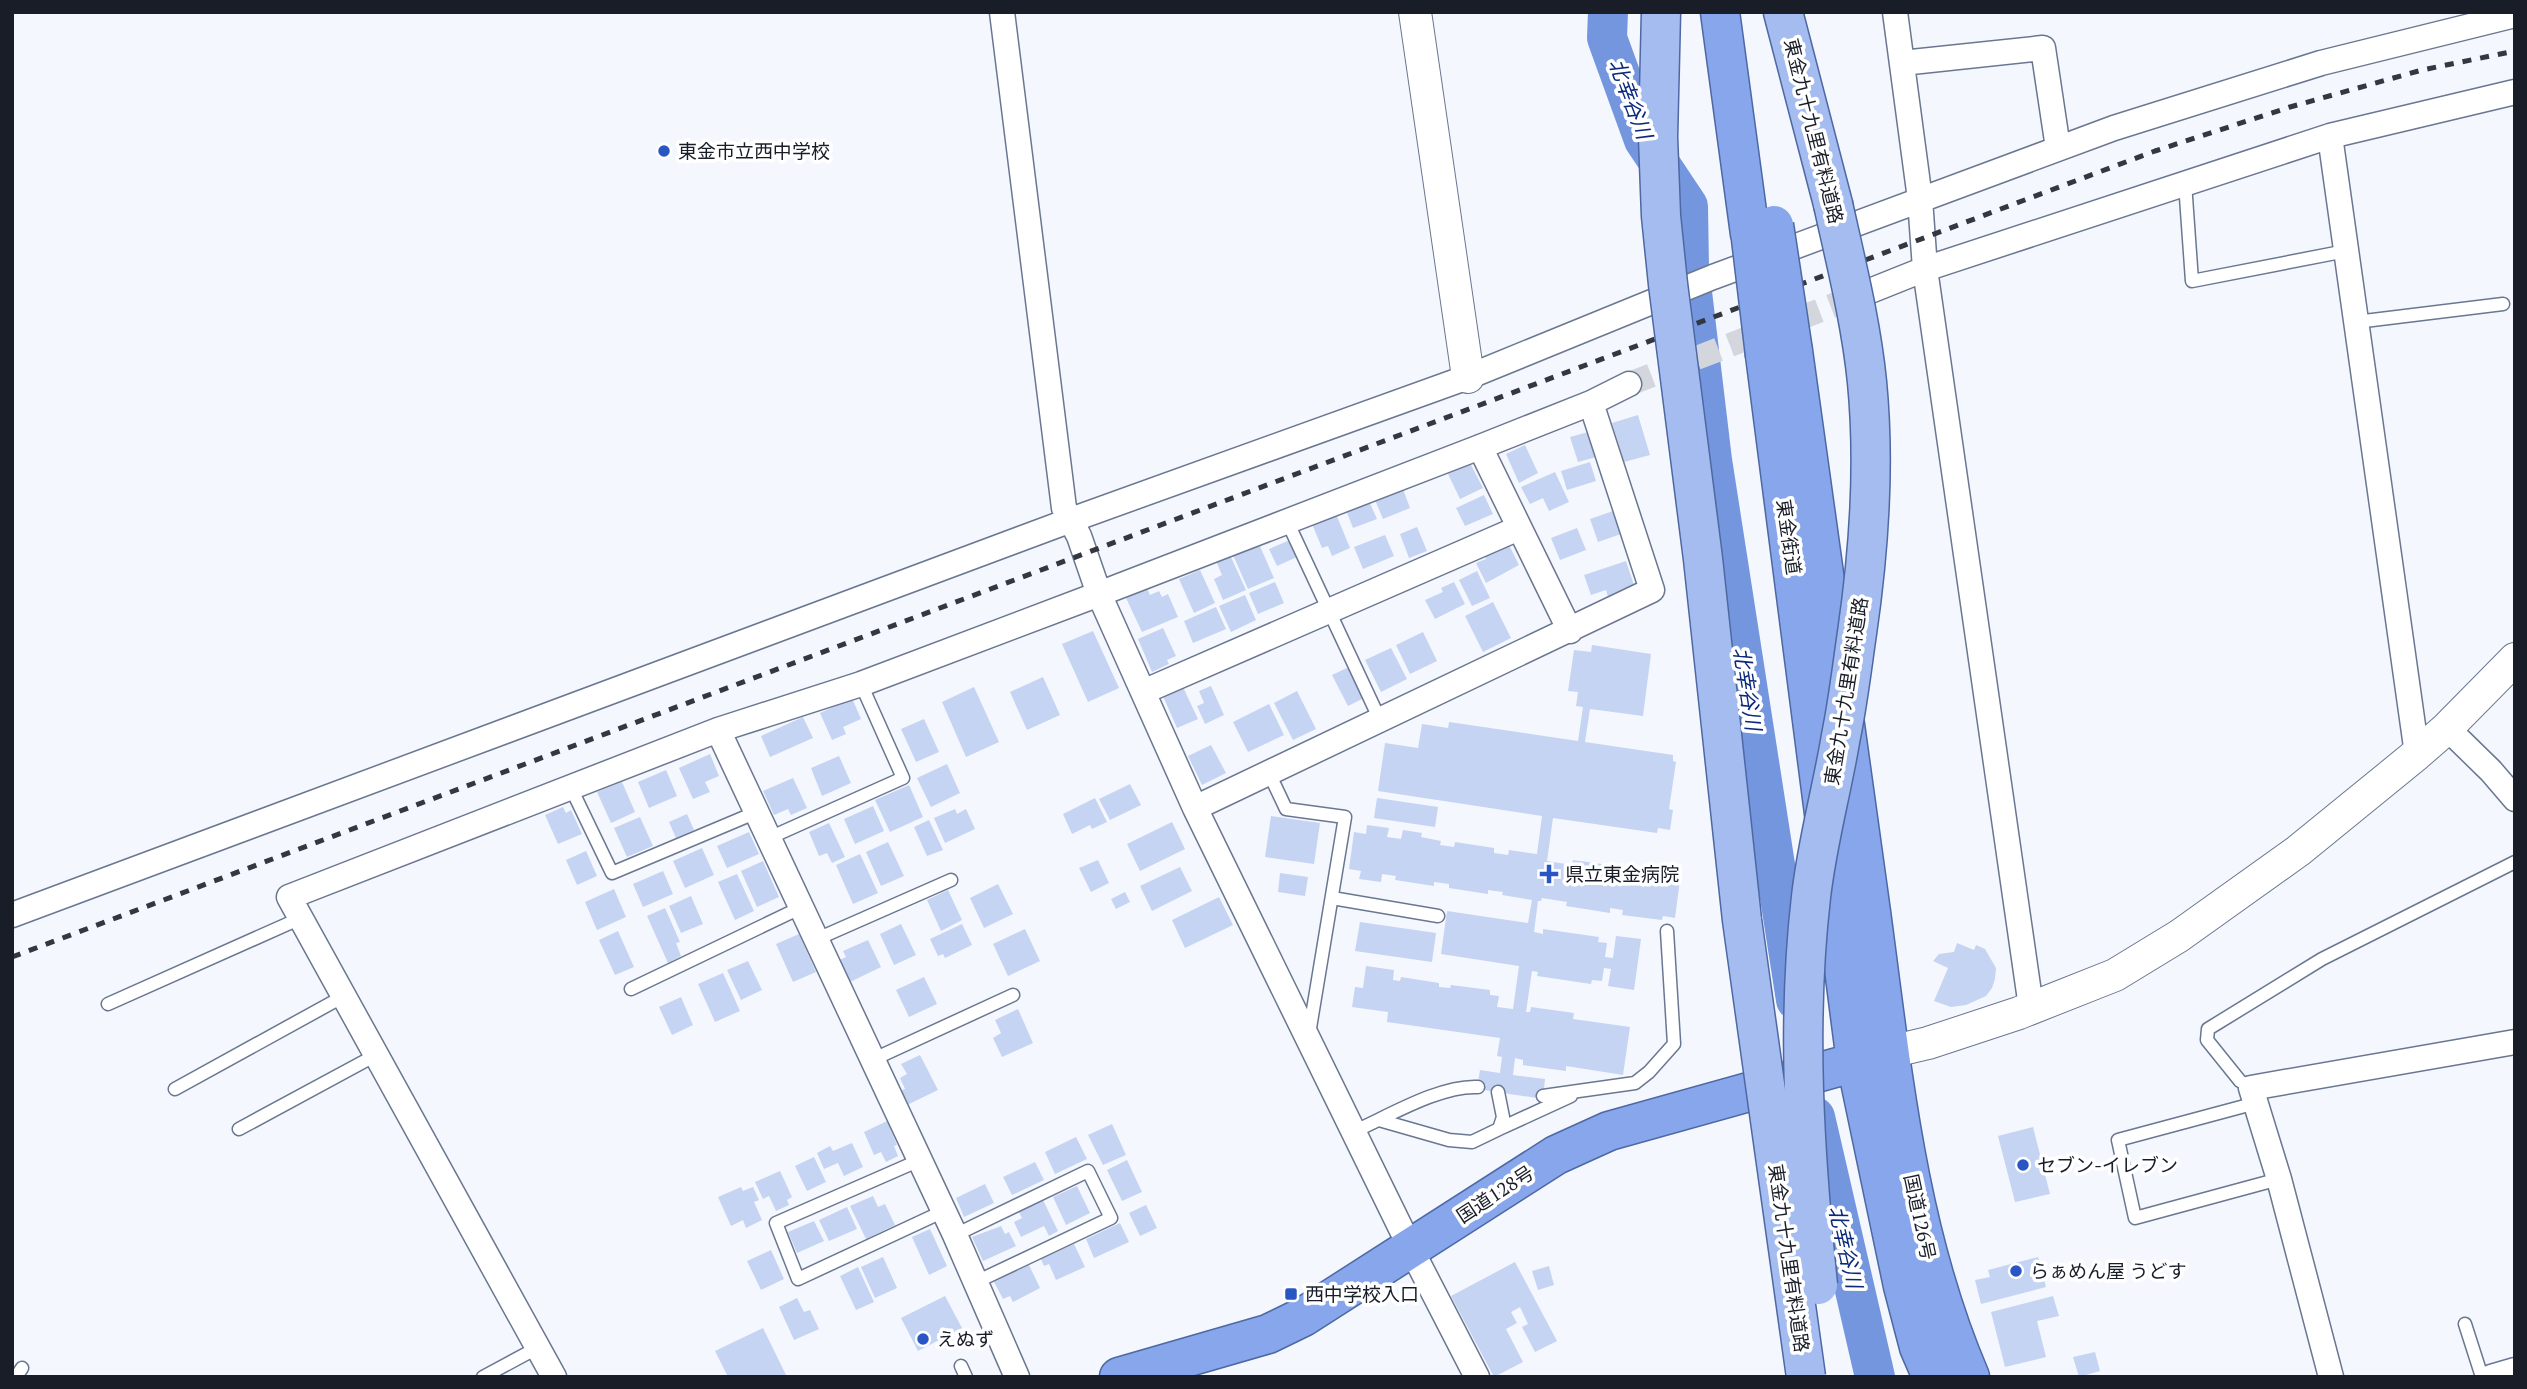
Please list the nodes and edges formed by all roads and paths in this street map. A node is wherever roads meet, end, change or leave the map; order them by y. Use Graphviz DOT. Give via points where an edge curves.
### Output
graph roads {
  1 [pos="1002,12"];
  2 [pos="1415,12"];
  3 [pos="1661,12"];
  4 [pos="1720,12"];
  5 [pos="1743,12"];
  6 [pos="1783,12"];
  7 [pos="1895,12"];
  8 [pos="2515,15"];
  9 [pos="1902,63"];
  10 [pos="2515,92"];
  11 [pos="2330,136"];
  12 [pos="2059,148"];
  13 [pos="2185,183"];
  14 [pos="1920,199"];
  15 [pos="1762,229"];
  16 [pos="2346,251"];
  17 [pos="1925,269"];
  18 [pos="1866,293"];
  19 [pos="2503,304"];
  20 [pos="2356,322"];
  21 [pos="1468,377"];
  22 [pos="1629,384"];
  23 [pos="1591,403"];
  24 [pos="1480,447"];
  25 [pos="1071,520"];
  26 [pos="1287,521"];
  27 [pos="1519,528"];
  28 [pos="1099,593"];
  29 [pos="1329,611"];
  30 [pos="1570,631"];
  31 [pos="2515,659"];
  32 [pos="860,684"];
  33 [pos="1143,692"];
  34 [pos="1380,720"];
  35 [pos="2447,728"];
  36 [pos="718,730"];
  37 [pos="2417,754"];
  38 [pos="1269,773"];
  39 [pos="571,788"];
  40 [pos="2515,799"];
  41 [pos="1195,808"];
  42 [pos="757,812"];
  43 [pos="769,838"];
  44 [pos="2515,862"];
  45 [pos="951,880"];
  46 [pos="1332,898"];
  47 [pos="802,907"];
  48 [pos="12,915"];
  49 [pos="1438,916"];
  50 [pos="301,918"];
  51 [pos="1667,931"];
  52 [pos="817,939"];
  53 [pos="631,989"];
  54 [pos="344,996"];
  55 [pos="1013,996"];
  56 [pos="108,1004"];
  57 [pos="2031,1007"];
  58 [pos="1309,1037"];
  59 [pos="2515,1042"];
  60 [pos="376,1055"];
  61 [pos="1873,1057"];
  62 [pos="874,1059"];
  63 [pos="1478,1087"];
  64 [pos="175,1089"];
  65 [pos="1584,1090"];
  66 [pos="1498,1092"];
  67 [pos="1543,1096"];
  68 [pos="2254,1096"];
  69 [pos="1379,1120"];
  70 [pos="239,1129"];
  71 [pos="1499,1129"];
  72 [pos="1355,1131"];
  73 [pos="919,1160"];
  74 [pos="2279,1179"];
  75 [pos="944,1211"];
  76 [pos="955,1234"];
  77 [pos="1411,1249"];
  78 [pos="976,1282"];
  79 [pos="2465,1324"];
  80 [pos="537,1348"];
  81 [pos="2515,1370"];
  82 [pos="483,1377"];
  83 [pos="554,1377"];
  84 [pos="1017,1377"];
  85 [pos="1119,1377"];
  86 [pos="1477,1377"];
  87 [pos="1806,1377"];
  88 [pos="1824,1377"];
  89 [pos="1932,1377"];
  90 [pos="1970,1377"];
  91 [pos="2331,1377"];
  92 [pos="2482,1377"];
  93 [pos="2491,1377"];
  1 -- 25 [label="street" via="1061,486"];
  2 -- 21 [label="street"];
  3 -- 87 [label="main road, 東金九十九里有料道路, bridge" via="1658,137 1668,284 1742,920"];
  4 -- 15 [label="highway, 東金街道"];
  5 -- 15 [label="highway, 東金街道"];
  6 -- 88 [label="main road, 東金九十九里有料道路, bridge" via="1833,204 1867,383 1867,545 1842,736 1811,897 1802,1023 1809,1200"];
  7 -- 9 [label="street"];
  8 -- 12 [label="street" via="2321,63"];
  9 -- 12 [label="street" via="2043,48"];
  9 -- 14 [label="street"];
  10 -- 11 [label="street"];
  11 -- 13 [label="street"];
  11 -- 16 [label="street"];
  12 -- 14 [label="street"];
  13 -- 16 [label="lane" via="2192,281"];
  13 -- 17 [label="street"];
  14 -- 17 [label="street"];
  14 -- 21 [label="street"];
  15 -- 61 [label="highway, 東金街道, bridge"];
  16 -- 20 [label="street"];
  17 -- 18 [label="street"];
  17 -- 57 [label="street"];
  19 -- 20 [label="lane"];
  20 -- 37 [label="street"];
  21 -- 25 [label="street"];
  22 -- 23 [label="street"];
  23 -- 24 [label="street"];
  23 -- 30 [label="street" via="1652,590"];
  24 -- 26 [label="street"];
  24 -- 27 [label="street"];
  25 -- 28 [label="street"];
  25 -- 48 [label="street"];
  26 -- 28 [label="street"];
  26 -- 29 [label="lane"];
  27 -- 29 [label="street"];
  27 -- 30 [label="street"];
  28 -- 32 [label="street"];
  28 -- 33 [label="street"];
  29 -- 33 [label="street"];
  29 -- 34 [label="lane"];
  30 -- 34 [label="street"];
  31 -- 35 [label="street"];
  32 -- 36 [label="street"];
  32 -- 43 [label="lane" via="903,778"];
  33 -- 41 [label="street"];
  34 -- 38 [label="street"];
  35 -- 37 [label="street"];
  35 -- 40 [label="street"];
  36 -- 39 [label="street"];
  36 -- 42 [label="street"];
  37 -- 57 [label="street" via="2298,851 2179,936 2115,975"];
  38 -- 41 [label="street"];
  38 -- 46 [label="lane" via="1286,809 1345,817"];
  39 -- 42 [label="lane" via="612,873"];
  39 -- 50 [label="street" via="289,897"];
  41 -- 58 [label="street"];
  42 -- 43 [label="street"];
  43 -- 47 [label="street"];
  44 -- 68 [label="lane" via="2322,959 2208,1029 2207,1040"];
  45 -- 52 [label="lane"];
  46 -- 49 [label="lane"];
  46 -- 58 [label="lane"];
  47 -- 52 [label="street"];
  47 -- 53 [label="lane"];
  50 -- 54 [label="street"];
  50 -- 56 [label="lane"];
  51 -- 65 [label="lane" via="1674,1044 1635,1083"];
  52 -- 62 [label="street"];
  54 -- 60 [label="street"];
  54 -- 64 [label="lane"];
  55 -- 62 [label="lane"];
  57 -- 61 [label="street"];
  58 -- 72 [label="street"];
  59 -- 68 [label="street"];
  60 -- 70 [label="lane"];
  60 -- 80 [label="street"];
  61 -- 77 [label="highway, 国道128号" via="1609,1131 1556,1155"];
  61 -- 89 [label="highway, 国道126号" via="1903,1286"];
  61 -- 90 [label="highway, 国道126号" via="1912,1183 1934,1281"];
  62 -- 73 [label="street"];
  63 -- 69 [label="lane" via="1436,1095"];
  65 -- 67 [label="lane"];
  65 -- 71 [label="lane"];
  66 -- 71 [label="lane" via="1503,1117"];
  68 -- 74 [label="street"];
  68 -- 74 [label="lane" via="2118,1140 2135,1218"];
  69 -- 71 [label="lane" via="1472,1142"];
  69 -- 72 [label="lane"];
  72 -- 77 [label="street"];
  73 -- 75 [label="street"];
  73 -- 75 [label="lane" via="776,1223 798,1279"];
  74 -- 91 [label="street"];
  75 -- 76 [label="street"];
  76 -- 78 [label="street"];
  76 -- 78 [label="lane" via="1088,1171 1111,1219"];
  77 -- 85 [label="highway, 国道128号" via="1268,1334"];
  77 -- 86 [label="street"];
  78 -- 84 [label="street"];
  79 -- 92 [label="lane"];
  80 -- 82 [label="lane"];
  80 -- 83 [label="street"];
  81 -- 93 [label="street"];
}
